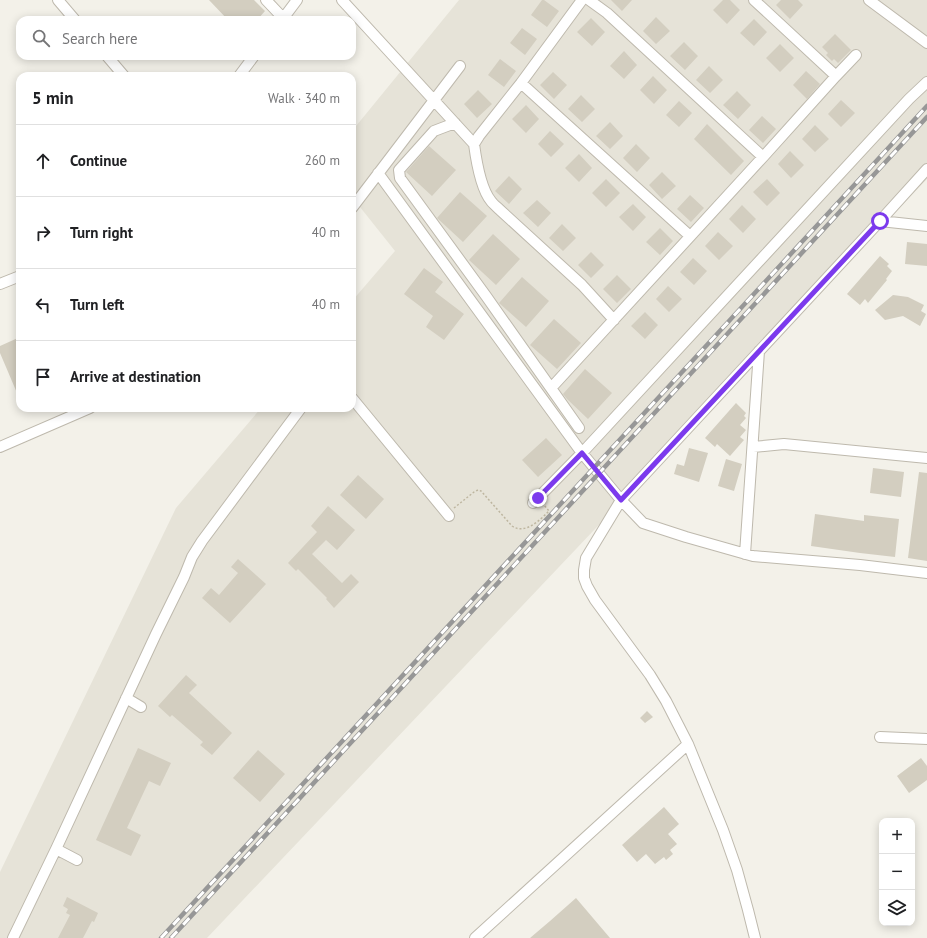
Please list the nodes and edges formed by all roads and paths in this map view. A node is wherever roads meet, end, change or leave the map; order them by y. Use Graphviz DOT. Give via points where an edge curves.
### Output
graph roads {
  1 [pos="58,0"];
  2 [pos="266,0"];
  3 [pos="297,0"];
  4 [pos="342,0"];
  5 [pos="582,0"];
  6 [pos="589,0"];
  7 [pos="754,0"];
  8 [pos="869,0"];
  9 [pos="72,16"];
  10 [pos="279,16"];
  11 [pos="284,16"];
  12 [pos="927,43"];
  13 [pos="856,55"];
  14 [pos="110,60"];
  15 [pos="251,60"];
  16 [pos="460,66"];
  17 [pos="121,72"];
  18 [pos="242,72"];
  19 [pos="836,76"];
  20 [pos="927,82"];
  21 [pos="520,83"];
  22 [pos="434,100"];
  23 [pos="455,123"];
  24 [pos="474,144"];
  25 [pos="763,157"];
  26 [pos="927,169"];
  27 [pos="378,173"];
  28 [pos="356,203"];
  29 [pos="880,221"];
  30 [pos="927,226"];
  31 [pos="690,236"];
  32 [pos="16,278"];
  33 [pos="0,284"];
  34 [pos="614,320"];
  35 [pos="760,351"];
  36 [pos="552,387"];
  37 [pos="356,403"];
  38 [pos="81,412"];
  39 [pos="298,412"];
  40 [pos="579,428"];
  41 [pos="0,447"];
  42 [pos="753,447"];
  43 [pos="582,453"];
  44 [pos="927,458"];
  45 [pos="535,500"];
  46 [pos="621,500"];
  47 [pos="451,512"];
  48 [pos="745,554"];
  49 [pos="927,573"];
  50 [pos="126,698"];
  51 [pos="141,707"];
  52 [pos="880,737"];
  53 [pos="927,739"];
  54 [pos="688,744"];
  55 [pos="56,849"];
  56 [pos="77,860"];
  57 [pos="13,938"];
  58 [pos="475,938"];
  59 [pos="755,938"];
  1 -- 9 [label="street"];
  2 -- 10 [label="street"];
  3 -- 11 [label="street"];
  4 -- 22 [label="street"];
  5 -- 21 [label="street"];
  6 -- 25 [label="street" via="607,13"];
  7 -- 19 [label="street"];
  8 -- 12 [label="street"];
  13 -- 19 [label="street"];
  14 -- 17 [label="street"];
  15 -- 18 [label="street"];
  16 -- 22 [label="street"];
  19 -- 25 [label="street"];
  20 -- 43 [label="street"];
  21 -- 24 [label="street"];
  21 -- 31 [label="street"];
  22 -- 23 [label="street"];
  22 -- 27 [label="street"];
  23 -- 24 [label="street"];
  23 -- 36 [label="street" via="434,131 399,170 400,178"];
  24 -- 34 [label="street" via="476,159 490,200 582,285"];
  25 -- 31 [label="street"];
  26 -- 29 [label="street"];
  27 -- 28 [label="street"];
  27 -- 43 [label="street"];
  29 -- 30 [label="street"];
  29 -- 35 [label="street"];
  31 -- 34 [label="street"];
  32 -- 33 [label="street"];
  34 -- 36 [label="street"];
  35 -- 42 [label="street"];
  35 -- 46 [label="street"];
  36 -- 40 [label="street"];
  37 -- 47 [label="street"];
  38 -- 41 [label="street"];
  39 -- 50 [label="street" via="195,551"];
  42 -- 44 [label="street" via="784,444"];
  42 -- 48 [label="street"];
  43 -- 45 [label="street"];
  43 -- 46 [label="street"];
  45 -- 47 [label="path" via="549,510 540,520 526,528 516,529 512,526 484,493 478,490"];
  46 -- 48 [label="street" via="643,523"];
  46 -- 54 [label="street" via="586,558 584,578 595,600 650,675"];
  48 -- 49 [label="street"];
  50 -- 51 [label="street"];
  50 -- 55 [label="street"];
  52 -- 53 [label="street"];
  54 -- 58 [label="street"];
  54 -- 59 [label="street" via="737,870"];
  55 -- 56 [label="street"];
  55 -- 57 [label="street"];
}
